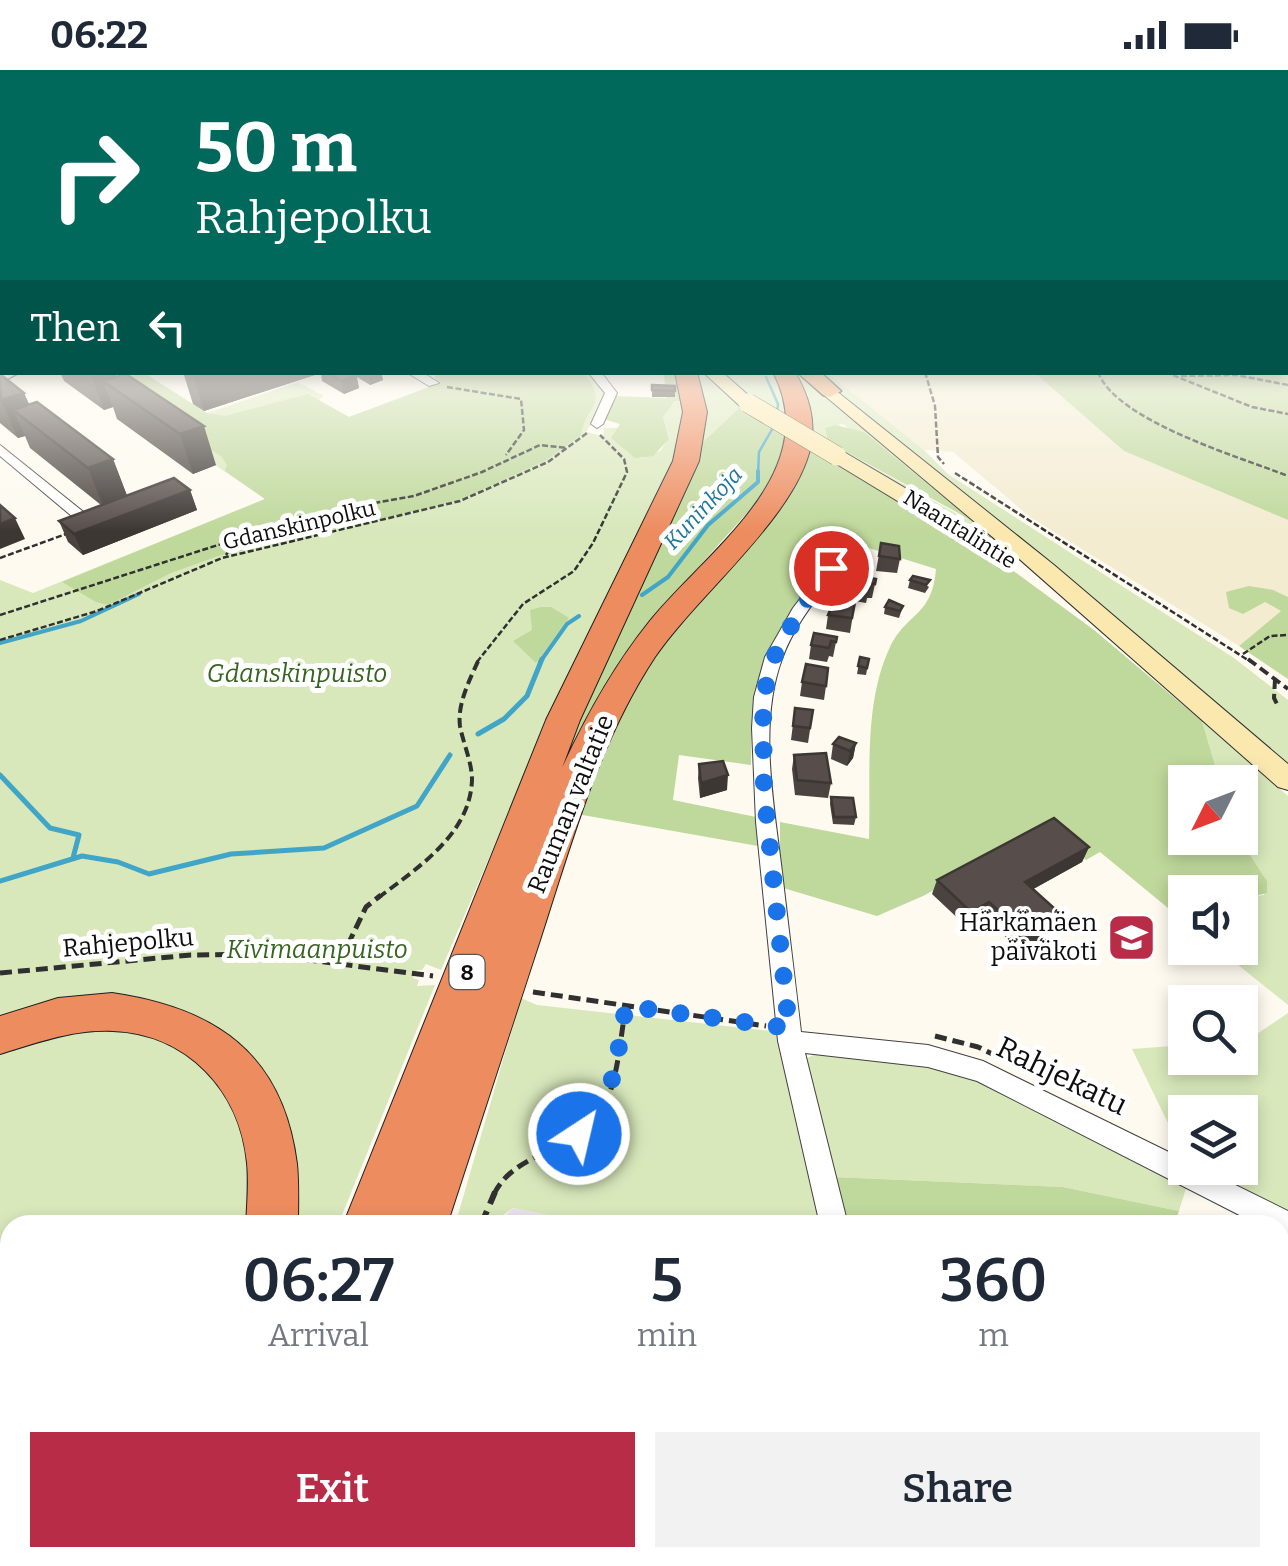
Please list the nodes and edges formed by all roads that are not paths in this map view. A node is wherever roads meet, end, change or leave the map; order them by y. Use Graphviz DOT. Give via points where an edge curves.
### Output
graph roads {
  1 [pos="611,393"];
  2 [pos="691,393"];
  3 [pos="736,393"];
  4 [pos="793,393"];
  5 [pos="832,393"];
  6 [pos="597,424"];
  7 [pos="0,449"];
  8 [pos="91,525"];
  9 [pos="831,568"];
  10 [pos="1198,703"];
  11 [pos="1288,780"];
  12 [pos="789,1034"];
  13 [pos="0,1035"];
  14 [pos="272,1215"];
  15 [pos="373,1215"];
  16 [pos="424,1215"];
  17 [pos="832,1215"];
  18 [pos="1266,1215"];
  1 -- 6 [label="street"];
  2 -- 15 [label="highway, Rauman valtatie / 8" via="695,412 686,461 563,720"];
  3 -- 10 [label="main road, Naantalintie, bridge" via="992,548"];
  4 -- 16 [label="highway, Rauman valtatie / 8" via="802,414 793,464 766,508 651,640 590,746"];
  5 -- 10 [label="main road, Naantalintie"];
  7 -- 8 [label="street"];
  9 -- 12 [label="street" via="774,657 763,697 764,790"];
  10 -- 11 [label="main road, Naantalintie"];
  12 -- 17 [label="street"];
  12 -- 18 [label="street, Rahjekatu" via="928,1056 983,1072"];
  13 -- 14 [label="highway" via="63,1016 110,1012 162,1019 205,1038 242,1076 265,1126 274,1167"];
}
